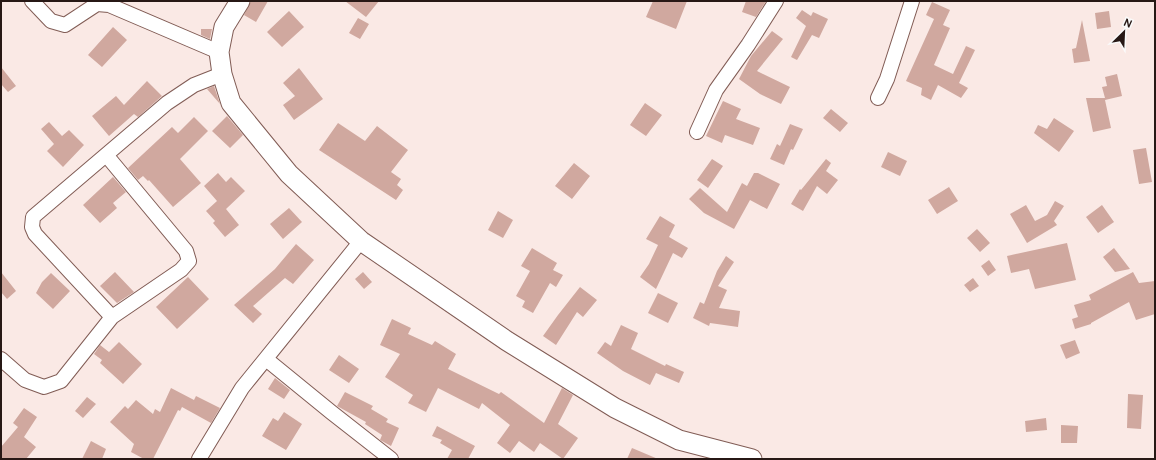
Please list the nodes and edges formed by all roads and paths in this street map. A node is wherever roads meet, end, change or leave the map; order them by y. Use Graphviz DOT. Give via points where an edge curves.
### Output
graph roads {
  1 [pos="32,1"];
  2 [pos="240,1"];
  3 [pos="776,1"];
  4 [pos="912,1"];
  5 [pos="219,52"];
  6 [pos="222,74"];
  7 [pos="878,98"];
  8 [pos="697,132"];
  9 [pos="107,156"];
  10 [pos="361,241"];
  11 [pos="112,317"];
  12 [pos="1,359"];
  13 [pos="266,359"];
  14 [pos="199,459"];
  15 [pos="391,459"];
  16 [pos="752,459"];
  1 -- 5 [label="street" via="52,21 66,24 97,4 109,5"];
  2 -- 5 [label="street" via="224,27"];
  3 -- 8 [label="street" via="716,90"];
  4 -- 7 [label="street" via="887,79"];
  5 -- 6 [label="street"];
  6 -- 9 [label="street" via="194,85 167,103"];
  6 -- 10 [label="street" via="231,103 290,174"];
  9 -- 11 [label="street" via="34,217 32,226 34,234"];
  9 -- 11 [label="street" via="186,251 189,261 181,270"];
  10 -- 13 [label="street"];
  10 -- 16 [label="street" via="507,341 615,408 679,440"];
  11 -- 12 [label="street" via="61,381 44,387 25,380"];
  13 -- 14 [label="street" via="242,388"];
  13 -- 15 [label="street"];
}
